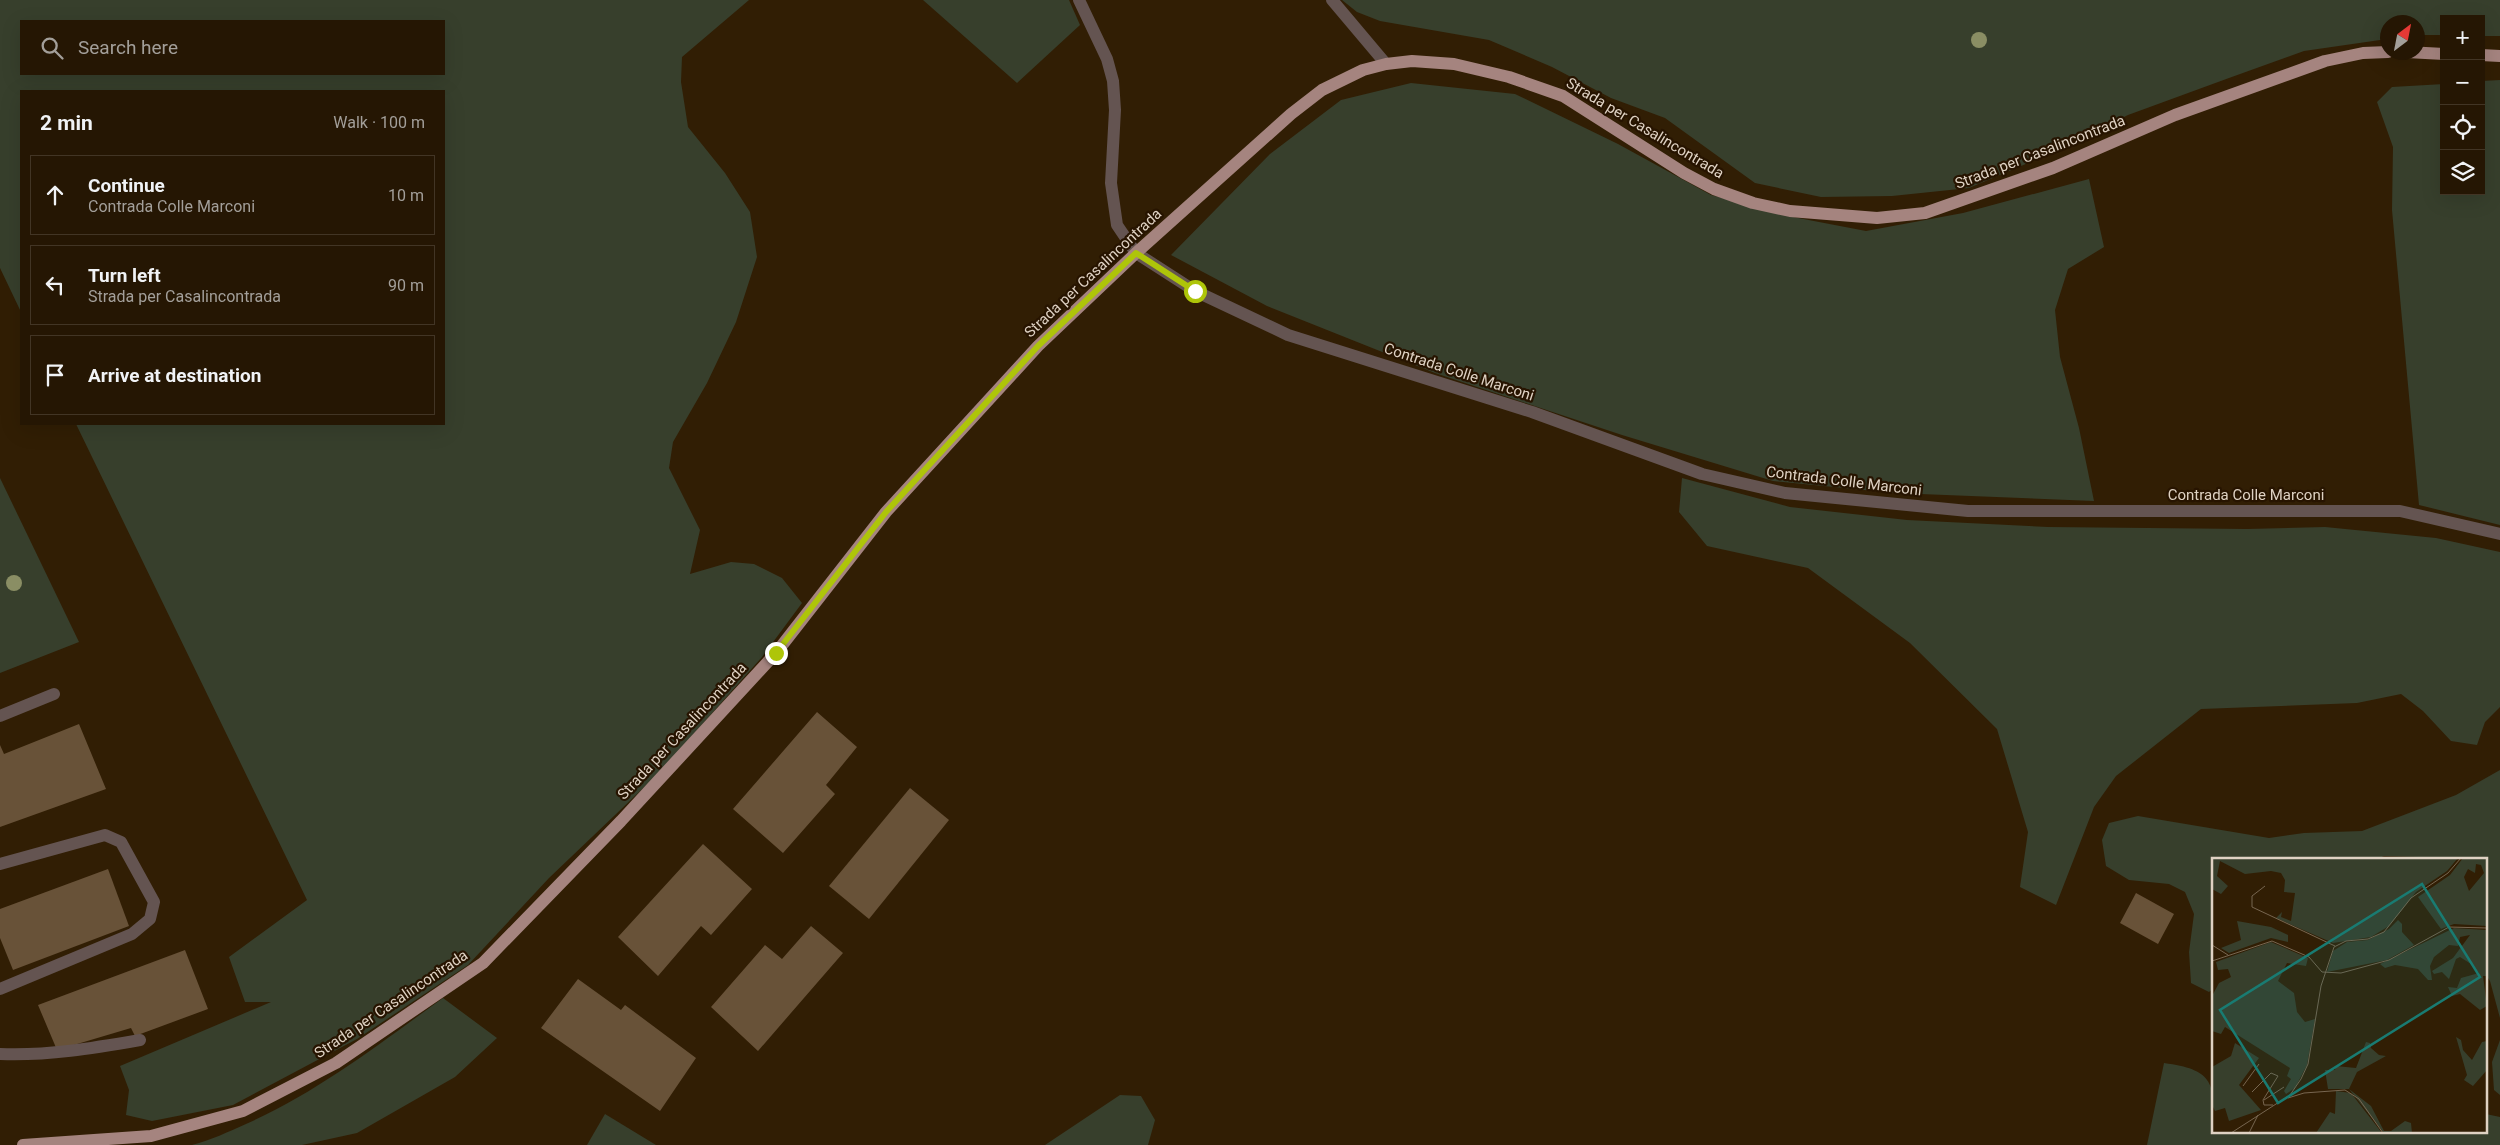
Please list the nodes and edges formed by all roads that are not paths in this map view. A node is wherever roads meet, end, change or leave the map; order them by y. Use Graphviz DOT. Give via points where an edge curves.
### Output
graph roads {
  1 [pos="1079,0"];
  2 [pos="1332,0"];
  3 [pos="2380,52"];
  4 [pos="2425,53"];
  5 [pos="2440,54"];
  6 [pos="2485,55"];
  7 [pos="2500,56"];
  8 [pos="1386,64"];
  9 [pos="1136,253"];
  10 [pos="2500,534"];
  11 [pos="54,694"];
  12 [pos="0,716"];
  13 [pos="0,864"];
  14 [pos="0,989"];
  15 [pos="140,1040"];
  16 [pos="0,1054"];
  17 [pos="87,1144"];
  18 [pos="23,1145"];
  1 -- 9 [label="street" via="1107,59 1113,81 1115,110 1111,184 1117,224"];
  2 -- 8 [label="street"];
  3 -- 8 [label="main road, Strada per Casalincontrada" via="2325,61 2175,115 2054,168 1925,214 1877,218 1790,211 1753,203 1714,189 1563,96 1535,85 1454,64 1412,61"];
  4 -- 5 [label="main road"];
  6 -- 7 [label="main road"];
  8 -- 9 [label="main road, Strada per Casalincontrada" via="1363,70 1322,90"];
  9 -- 10 [label="street, Contrada Colle Marconi" via="1195,291 1288,335 1532,412 1702,474 1785,493 1968,511 2400,511"];
  9 -- 17 [label="main road, Strada per Casalincontrada" via="1038,346 886,512 776,653 621,821 483,963 336,1063 243,1111 151,1136"];
  11 -- 12 [label="street"];
  13 -- 14 [label="street" via="105,835 121,842 154,902 150,920 132,934"];
  15 -- 16 [label="street" via="98,1048 27,1055"];
  17 -- 18 [label="main road, Strada per Casalincontrada"];
}
